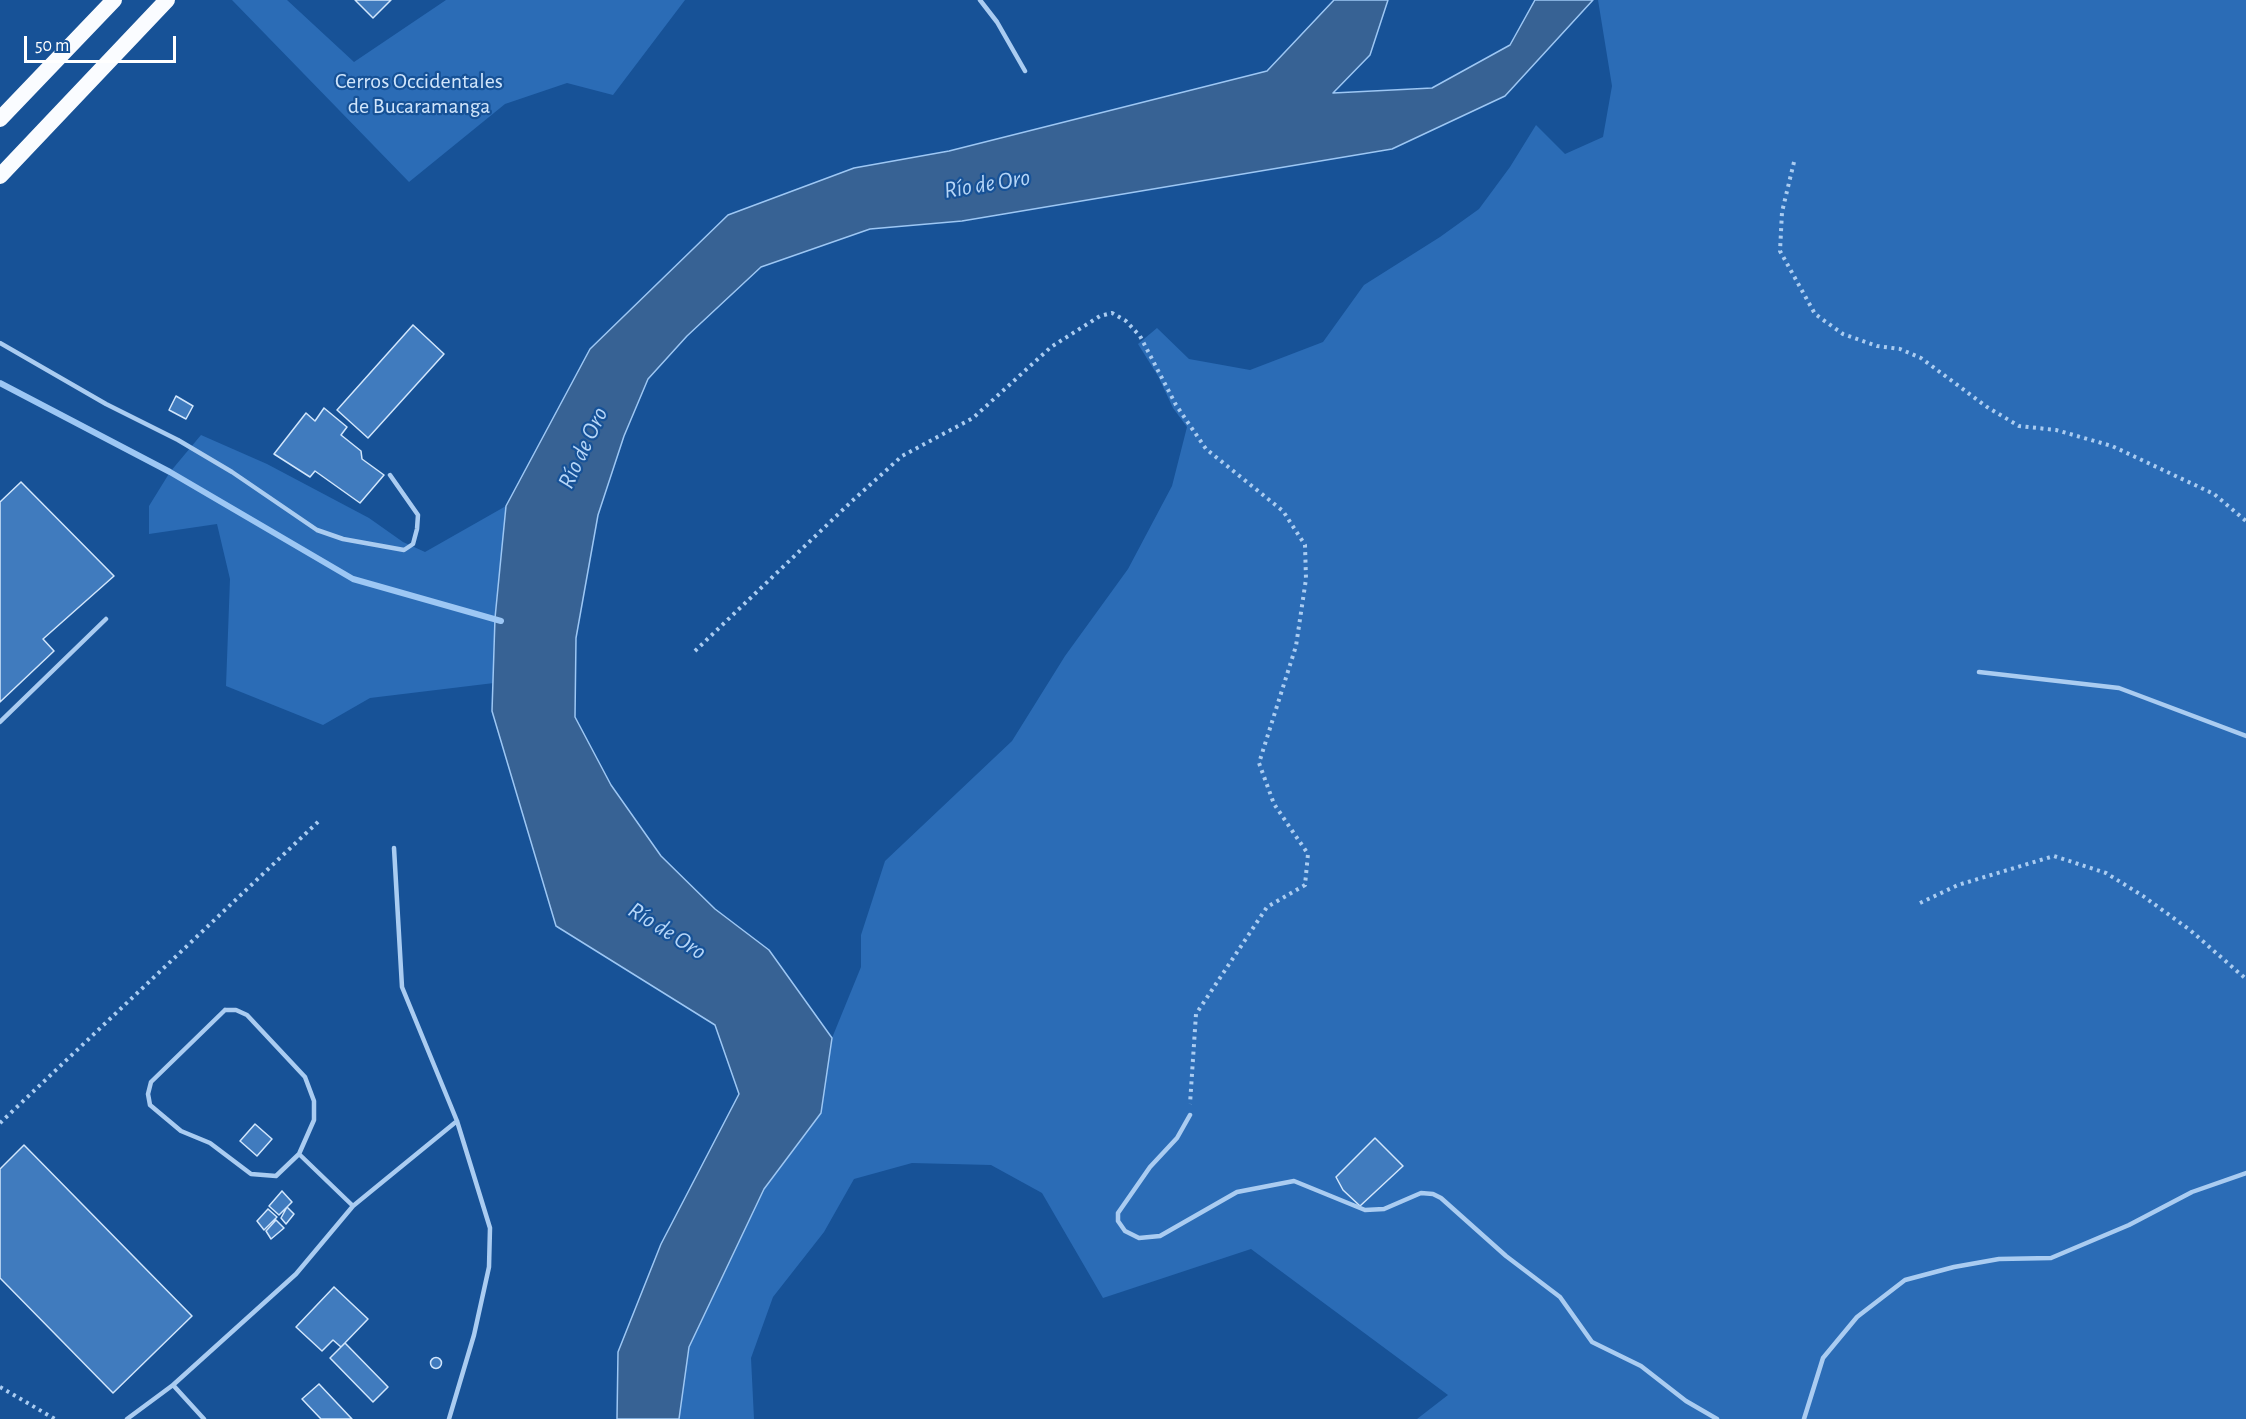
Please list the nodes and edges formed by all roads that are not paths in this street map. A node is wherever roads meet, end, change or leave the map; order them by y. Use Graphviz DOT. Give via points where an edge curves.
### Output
graph roads {
  1 [pos="114,0"];
  2 [pos="167,0"];
  3 [pos="980,0"];
  4 [pos="1025,71"];
  5 [pos="0,119"];
  6 [pos="0,176"];
  7 [pos="0,344"];
  8 [pos="390,476"];
  9 [pos="106,619"];
  10 [pos="1979,672"];
  11 [pos="0,722"];
  12 [pos="2246,736"];
  13 [pos="394,848"];
  14 [pos="1190,1115"];
  15 [pos="457,1121"];
  16 [pos="299,1154"];
  17 [pos="2246,1173"];
  18 [pos="353,1206"];
  19 [pos="173,1385"];
  20 [pos="127,1419"];
  21 [pos="204,1419"];
  22 [pos="449,1419"];
  23 [pos="1717,1419"];
  24 [pos="1804,1419"];
  1 -- 5 [label="highway"];
  2 -- 6 [label="highway"];
  3 -- 4 [label="lane"];
  7 -- 8 [label="lane" via="178,440 317,530 404,550 413,544 417,515"];
  9 -- 11 [label="lane"];
  10 -- 12 [label="lane" via="2119,688"];
  13 -- 15 [label="lane" via="402,987"];
  14 -- 23 [label="lane" via="1119,1213 1118,1221 1125,1231 1139,1238 1160,1236 1237,1192 1294,1181 1365,1210 1384,1209 1421,1193 1432,1194 1441,1197 1506,1256 1560,1297 1592,1342 1641,1366"];
  15 -- 18 [label="lane"];
  15 -- 22 [label="lane" via="490,1228 489,1267"];
  16 -- 16 [label="lane" via="276,1176 251,1174 210,1143 181,1131 150,1105 151,1082 225,1010 247,1015 305,1077 314,1101 314,1120"];
  16 -- 18 [label="lane"];
  17 -- 24 [label="lane" via="2192,1192 2129,1225 2051,1258 1999,1259 1905,1280 1857,1317 1823,1358"];
  18 -- 19 [label="lane" via="296,1274"];
  19 -- 20 [label="lane"];
  19 -- 21 [label="lane"];
}
